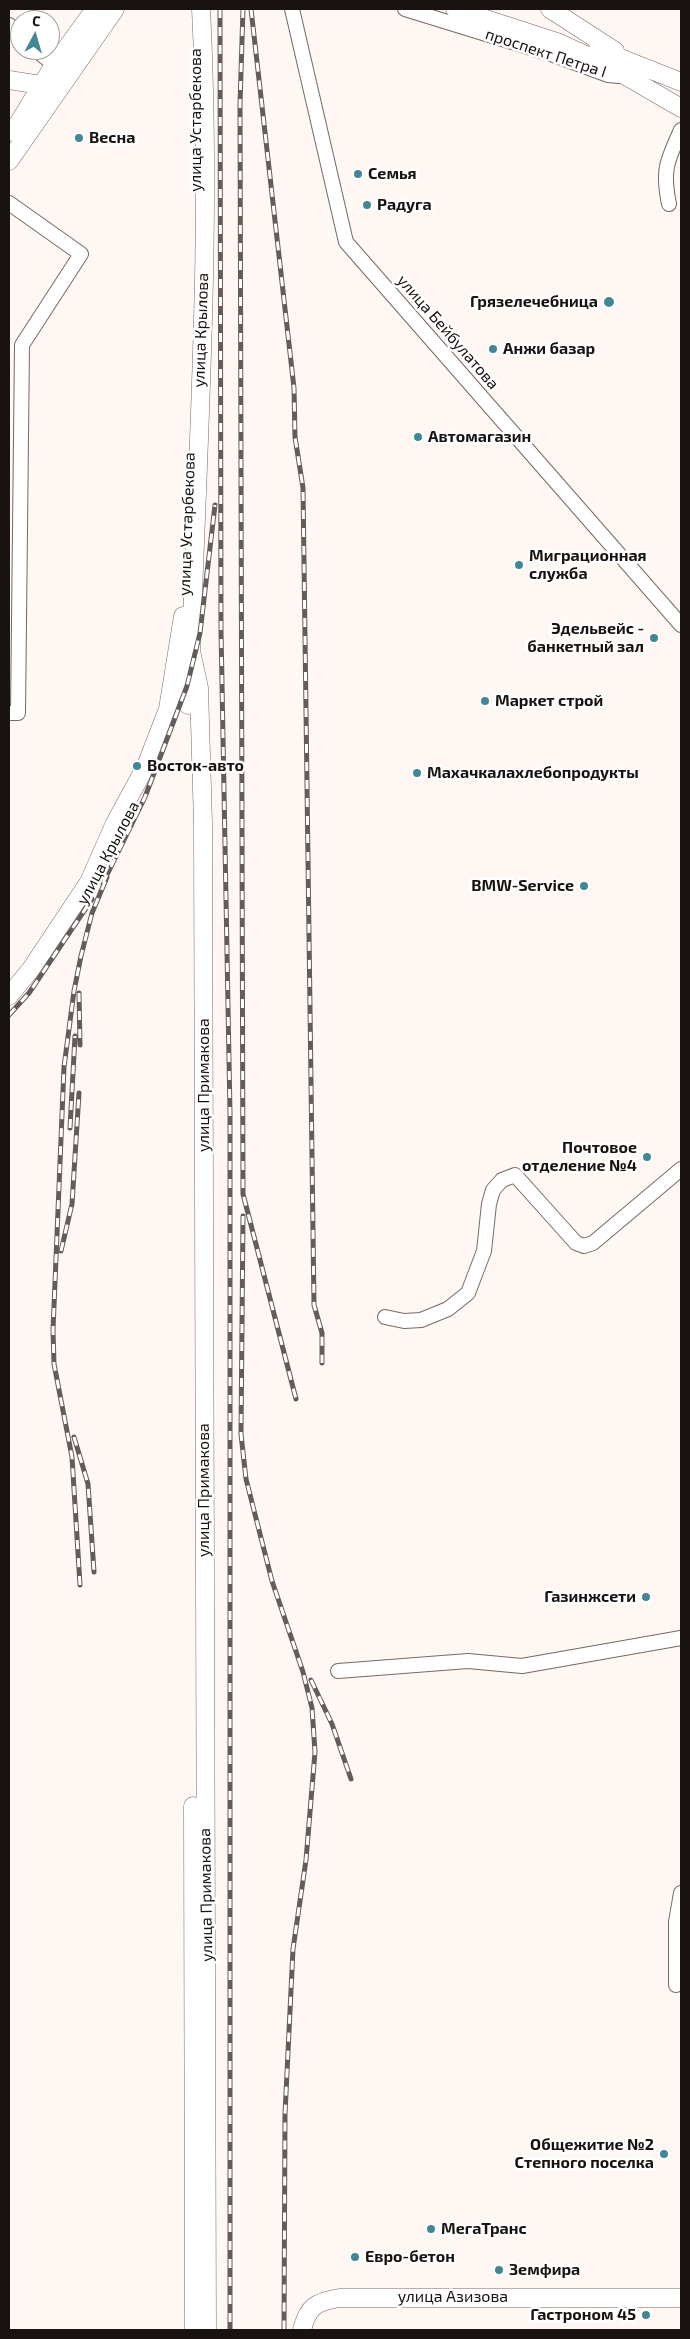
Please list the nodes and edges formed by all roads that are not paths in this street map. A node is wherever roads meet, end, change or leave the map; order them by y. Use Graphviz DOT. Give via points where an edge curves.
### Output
graph roads {
  1 [pos="95,9"];
  2 [pos="115,9"];
  3 [pos="195,9"];
  4 [pos="201,9"];
  5 [pos="292,9"];
  6 [pos="405,9"];
  7 [pos="494,9"];
  8 [pos="550,9"];
  9 [pos="462,11"];
  10 [pos="48,60"];
  11 [pos="51,63"];
  12 [pos="68,76"];
  13 [pos="628,76"];
  14 [pos="681,77"];
  15 [pos="9,80"];
  16 [pos="681,82"];
  17 [pos="47,90"];
  18 [pos="681,108"];
  19 [pos="23,116"];
  20 [pos="681,130"];
  21 [pos="9,139"];
  22 [pos="9,161"];
  23 [pos="9,203"];
  24 [pos="669,204"];
  25 [pos="681,624"];
  26 [pos="189,658"];
  27 [pos="184,687"];
  28 [pos="9,713"];
  29 [pos="9,996"];
  30 [pos="9,1004"];
  31 [pos="681,1169"];
  32 [pos="386,1317"];
  33 [pos="681,1638"];
  34 [pos="338,1671"];
  35 [pos="681,1893"];
  36 [pos="676,1985"];
  37 [pos="681,2298"];
  38 [pos="681,2305"];
  39 [pos="194,2330"];
  40 [pos="207,2330"];
  41 [pos="302,2330"];
  42 [pos="310,2330"];
  1 -- 11 [label="main road"];
  2 -- 12 [label="main road"];
  3 -- 26 [label="main road, улица Устарбекова" via="199,78 187,585"];
  4 -- 26 [label="main road, улица Крылова" via="206,144"];
  5 -- 25 [label="street, улица Бейбулатова" via="346,242"];
  6 -- 13 [label="street, проспект Петра I" via="608,75"];
  7 -- 16 [label="main road" via="540,23"];
  8 -- 14 [label="main road" via="613,50"];
  9 -- 13 [label="main road" via="536,34"];
  10 -- 11 [label="street"];
  11 -- 12 [label="street"];
  11 -- 17 [label="main road"];
  12 -- 17 [label="main road"];
  13 -- 18 [label="main road, проспект Петра I"];
  15 -- 17 [label="main road"];
  17 -- 19 [label="main road"];
  19 -- 21 [label="main road"];
  19 -- 22 [label="main road"];
  20 -- 24 [label="street" via="666,164"];
  23 -- 28 [label="street" via="81,254 22,345 18,713"];
  26 -- 27 [label="main road, улица Примакова"];
  26 -- 29 [label="main road, улица Устарбекова" via="146,766 115,823 89,882 32,969"];
  26 -- 40 [label="main road, улица Примакова" via="199,688 203,823"];
  27 -- 30 [label="main road, улица Крылова" via="124,827 40,967"];
  27 -- 39 [label="main road, улица Примакова" via="193,829 194,953"];
  31 -- 32 [label="street" via="593,1243 584,1246 576,1243 515,1175 502,1180 493,1190 484,1251 468,1293 448,1309 421,1320"];
  33 -- 34 [label="street" via="522,1666 468,1661"];
  35 -- 36 [label="street" via="676,1922"];
  37 -- 41 [label="main road, улица Азизова" via="339,2298 315,2305 306,2315"];
  38 -- 42 [label="main road, улица Азизова" via="338,2308 321,2311 312,2321"];
}
